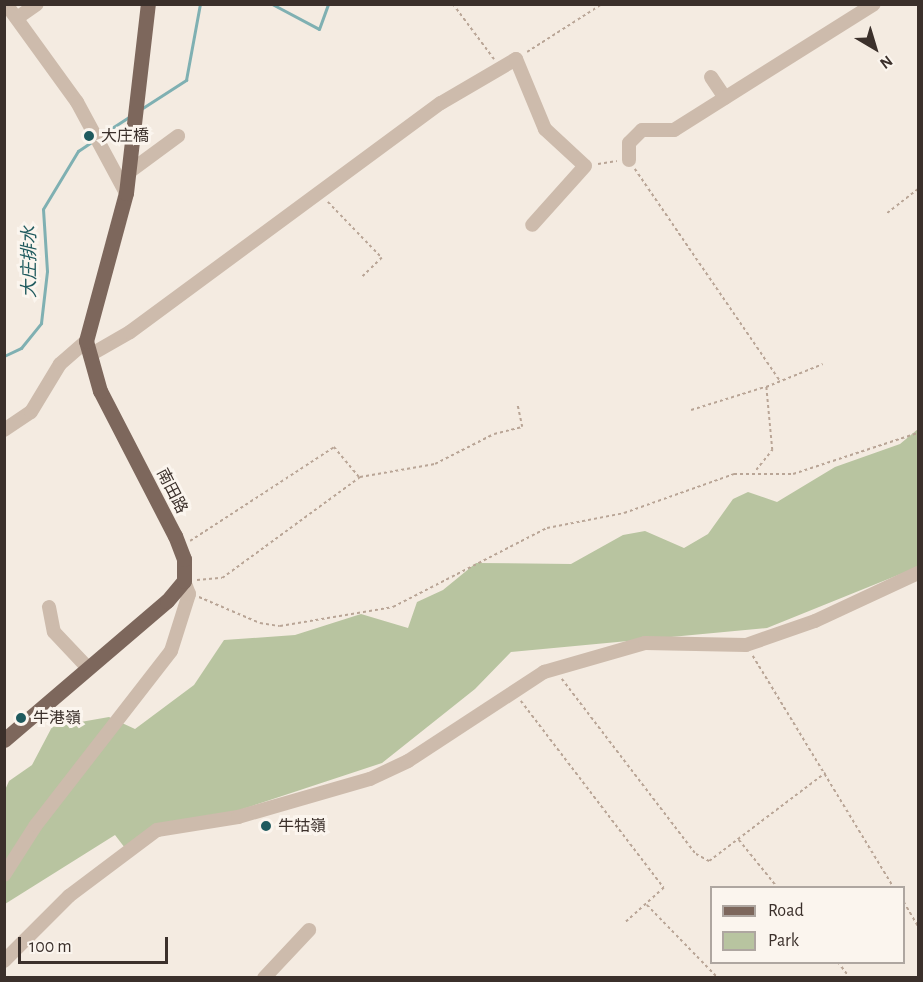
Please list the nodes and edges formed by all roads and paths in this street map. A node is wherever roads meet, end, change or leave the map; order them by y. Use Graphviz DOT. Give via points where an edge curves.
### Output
graph roads {
  1 [pos="6,4"];
  2 [pos="37,4"];
  3 [pos="148,4"];
  4 [pos="453,4"];
  5 [pos="602,4"];
  6 [pos="874,4"];
  7 [pos="17,18"];
  8 [pos="516,59"];
  9 [pos="500,67"];
  10 [pos="711,77"];
  11 [pos="725,98"];
  12 [pos="178,136"];
  13 [pos="629,160"];
  14 [pos="585,166"];
  15 [pos="129,172"];
  16 [pos="918,189"];
  17 [pos="319,192"];
  18 [pos="126,193"];
  19 [pos="887,213"];
  20 [pos="532,225"];
  21 [pos="362,277"];
  22 [pos="88,348"];
  23 [pos="823,364"];
  24 [pos="780,381"];
  25 [pos="766,387"];
  26 [pos="517,404"];
  27 [pos="692,410"];
  28 [pos="4,430"];
  29 [pos="918,433"];
  30 [pos="755,471"];
  31 [pos="360,477"];
  32 [pos="180,548"];
  33 [pos="918,573"];
  34 [pos="186,588"];
  35 [pos="49,607"];
  36 [pos="746,645"];
  37 [pos="88,668"];
  38 [pos="562,679"];
  39 [pos="507,694"];
  40 [pos="4,740"];
  41 [pos="825,773"];
  42 [pos="739,840"];
  43 [pos="4,875"];
  44 [pos="776,886"];
  45 [pos="893,886"];
  46 [pos="646,904"];
  47 [pos="905,905"];
  48 [pos="625,923"];
  49 [pos="918,926"];
  50 [pos="309,930"];
  51 [pos="4,960"];
  52 [pos="839,964"];
  53 [pos="264,978"];
  54 [pos="718,978"];
  55 [pos="850,978"];
  1 -- 7 [label="street"];
  2 -- 7 [label="street"];
  3 -- 15 [label="main road"];
  4 -- 9 [label="path"];
  5 -- 8 [label="path"];
  6 -- 11 [label="street"];
  7 -- 18 [label="street" via="95,134"];
  8 -- 9 [label="street"];
  8 -- 14 [label="street" via="545,129"];
  9 -- 17 [label="street" via="441,103"];
  10 -- 11 [label="street"];
  11 -- 13 [label="street" via="674,130 642,130 629,143"];
  12 -- 15 [label="street"];
  13 -- 14 [label="path"];
  13 -- 24 [label="path"];
  14 -- 20 [label="street"];
  15 -- 18 [label="main road"];
  16 -- 19 [label="path"];
  17 -- 21 [label="path" via="382,258"];
  17 -- 22 [label="street" via="130,332"];
  18 -- 22 [label="main road"];
  22 -- 28 [label="street" via="60,364 31,412"];
  22 -- 32 [label="main road, 南田路" via="100,391"];
  23 -- 24 [label="path"];
  24 -- 25 [label="path"];
  25 -- 27 [label="path"];
  25 -- 30 [label="path" via="772,450"];
  26 -- 31 [label="path" via="522,427 494,434 435,464"];
  29 -- 30 [label="path" via="793,474"];
  30 -- 34 [label="path" via="624,513 547,528 393,607 280,626 260,623"];
  31 -- 32 [label="path" via="334,447"];
  31 -- 34 [label="path" via="222,578"];
  32 -- 34 [label="main road, 南田路"];
  33 -- 36 [label="street" via="815,621"];
  34 -- 37 [label="main road"];
  34 -- 43 [label="street" via="171,651 36,825"];
  35 -- 37 [label="street" via="54,632"];
  36 -- 39 [label="street" via="645,643 544,672"];
  36 -- 41 [label="path"];
  37 -- 40 [label="main road"];
  38 -- 42 [label="path" via="696,854 709,861"];
  39 -- 46 [label="path" via="522,702 664,888"];
  39 -- 51 [label="street" via="408,762 370,779 238,818 157,830 69,896"];
  41 -- 42 [label="path"];
  41 -- 45 [label="path"];
  42 -- 44 [label="path"];
  46 -- 48 [label="path"];
  46 -- 54 [label="path"];
  47 -- 49 [label="path"];
  50 -- 53 [label="street"];
  52 -- 55 [label="path"];
}
